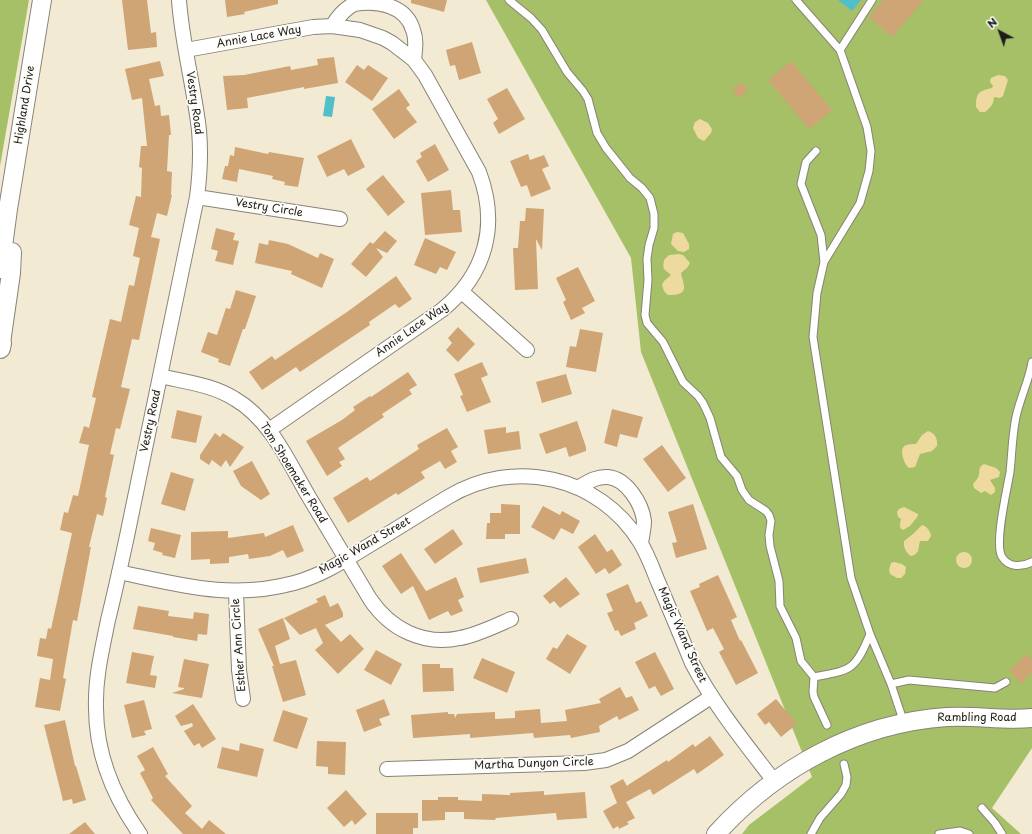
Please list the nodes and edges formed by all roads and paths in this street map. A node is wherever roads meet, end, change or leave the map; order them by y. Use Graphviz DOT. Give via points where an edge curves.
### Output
graph roads {
  1 [pos="42,0"];
  2 [pos="179,0"];
  3 [pos="509,0"];
  4 [pos="796,0"];
  5 [pos="872,0"];
  6 [pos="332,26"];
  7 [pos="186,50"];
  8 [pos="840,50"];
  9 [pos="414,60"];
  10 [pos="816,151"];
  11 [pos="197,197"];
  12 [pos="8,209"];
  13 [pos="340,219"];
  14 [pos="824,262"];
  15 [pos="0,268"];
  16 [pos="462,292"];
  17 [pos="0,345"];
  18 [pos="527,350"];
  19 [pos="1032,362"];
  20 [pos="160,376"];
  21 [pos="269,430"];
  22 [pos="579,487"];
  23 [pos="641,543"];
  24 [pos="346,560"];
  25 [pos="1032,562"];
  26 [pos="119,572"];
  27 [pos="236,592"];
  28 [pos="511,619"];
  29 [pos="870,634"];
  30 [pos="814,677"];
  31 [pos="1006,682"];
  32 [pos="891,684"];
  33 [pos="711,697"];
  34 [pos="242,699"];
  35 [pos="1032,718"];
  36 [pos="904,723"];
  37 [pos="827,725"];
  38 [pos="844,764"];
  39 [pos="387,769"];
  40 [pos="774,781"];
  41 [pos="982,808"];
  42 [pos="140,834"];
  43 [pos="716,834"];
  44 [pos="811,834"];
  45 [pos="939,834"];
  46 [pos="969,834"];
  47 [pos="1002,834"];
  1 -- 12 [label="street, Highland Drive"];
  2 -- 7 [label="street, Vestry Road"];
  3 -- 30 [label="lane" via="542,30 567,72 588,100 597,132 606,148 650,198 654,228 647,259 645,315 683,382 704,404 721,457 738,476 742,490 749,500 769,515 770,546 779,581 780,606 796,638 801,661"];
  4 -- 8 [label="lane"];
  5 -- 8 [label="lane"];
  6 -- 7 [label="street, Annie Lace Way" via="313,27"];
  6 -- 9 [label="street, Annie Lace Way" via="360,30 378,36"];
  6 -- 9 [label="street" via="339,16 354,4 370,0 387,2 403,12 414,30"];
  7 -- 11 [label="street, Vestry Road" via="200,137"];
  8 -- 14 [label="lane" via="867,126 871,151 869,171 860,203"];
  9 -- 16 [label="street, Annie Lace Way" via="476,167 487,199 486,241 477,268"];
  10 -- 14 [label="lane" via="806,162 801,184 821,235"];
  11 -- 13 [label="street, Vestry Circle"];
  11 -- 20 [label="street, Vestry Road"];
  12 -- 15 [label="street, Highland Drive"];
  12 -- 17 [label="street, Highland Drive" via="12,239 11,273"];
  14 -- 29 [label="lane" via="817,293 813,337 851,578"];
  16 -- 18 [label="street"];
  16 -- 21 [label="street, Annie Lace Way" via="442,310"];
  19 -- 25 [label="lane" via="1013,432 999,548 1001,556 1012,566"];
  20 -- 21 [label="street, Tom Shoemaker Road" via="225,393 248,408"];
  20 -- 26 [label="street, Vestry Road"];
  21 -- 24 [label="street, Tom Shoemaker Road"];
  22 -- 23 [label="street, Magic Wand Street" via="617,513"];
  22 -- 23 [label="street" via="608,477 624,484 641,510 644,522"];
  22 -- 24 [label="street, Magic Wand Street" via="531,476 502,477 475,484 449,496"];
  23 -- 33 [label="street, Magic Wand Street" via="692,663"];
  24 -- 27 [label="street, Magic Wand Street" via="324,572 295,582 266,589"];
  24 -- 28 [label="street, Tom Shoemaker Road" via="376,609 393,624 413,635 436,640 460,638"];
  26 -- 27 [label="street, Magic Wand Street" via="188,587"];
  26 -- 42 [label="street, Vestry Road" via="98,667 96,709 99,738 107,772 123,808"];
  27 -- 34 [label="street, Esther Ann Circle"];
  29 -- 30 [label="lane" via="854,665 840,672"];
  29 -- 32 [label="lane"];
  30 -- 37 [label="lane" via="814,697"];
  31 -- 32 [label="lane" via="995,688 909,680"];
  32 -- 36 [label="lane"];
  33 -- 39 [label="street, Martha Dunyon Circle" via="628,751 596,762"];
  33 -- 40 [label="street, Magic Wand Street"];
  35 -- 36 [label="street, Rambling Road" via="948,717"];
  36 -- 40 [label="street, Rambling Road" via="864,734 833,747"];
  38 -- 44 [label="lane" via="846,784"];
  40 -- 43 [label="street, Rambling Road" via="741,808"];
  41 -- 47 [label="lane"];
  45 -- 46 [label="lane" via="960,831"];
}
